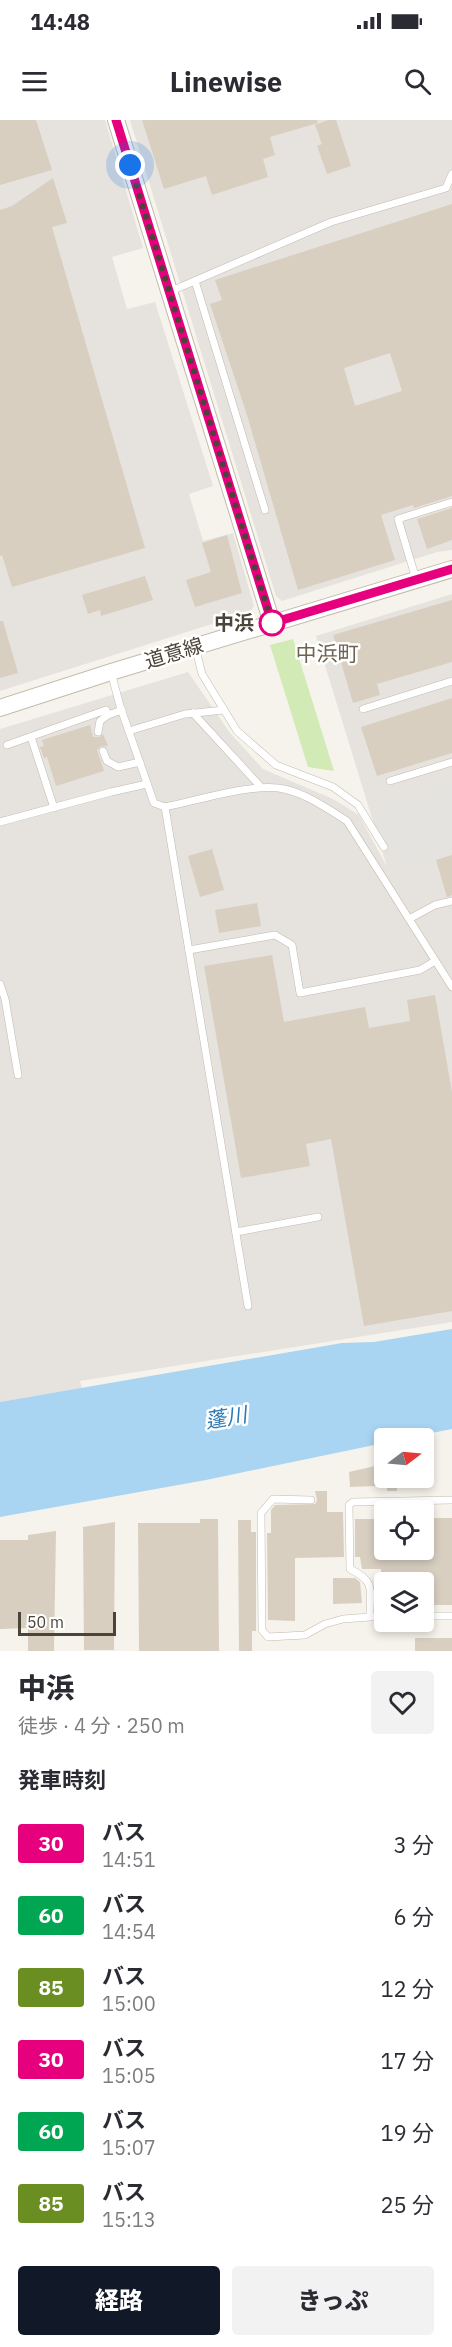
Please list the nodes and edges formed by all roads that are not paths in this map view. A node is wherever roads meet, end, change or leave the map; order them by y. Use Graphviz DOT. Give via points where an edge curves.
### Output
graph roads {
  1 [pos="116,120"];
  2 [pos="452,174"];
  3 [pos="195,281"];
  4 [pos="169,292"];
  5 [pos="452,502"];
  6 [pos="265,510"];
  7 [pos="452,569"];
  8 [pos="416,579"];
  9 [pos="272,623"];
  10 [pos="195,646"];
  11 [pos="111,672"];
  12 [pos="452,681"];
  13 [pos="0,708"];
  14 [pos="363,709"];
  15 [pos="122,710"];
  16 [pos="224,710"];
  17 [pos="193,713"];
  18 [pos="108,715"];
  19 [pos="129,731"];
  20 [pos="98,732"];
  21 [pos="31,737"];
  22 [pos="6,745"];
  23 [pos="103,751"];
  24 [pos="140,762"];
  25 [pos="452,762"];
  26 [pos="390,781"];
  27 [pos="147,784"];
  28 [pos="261,787"];
  29 [pos="165,807"];
  30 [pos="54,808"];
  31 [pos="0,822"];
  32 [pos="384,847"];
  33 [pos="452,900"];
  34 [pos="409,919"];
  35 [pos="189,950"];
  36 [pos="435,961"];
  37 [pos="0,984"];
  38 [pos="452,987"];
  39 [pos="18,1075"];
  40 [pos="318,1217"];
  41 [pos="236,1232"];
  42 [pos="249,1306"];
  43 [pos="311,1500"];
  44 [pos="452,1500"];
  45 [pos="370,1616"];
  46 [pos="374,1616"];
  47 [pos="434,1616"];
  48 [pos="452,1616"];
  1 -- 4 [label="street"];
  2 -- 3 [label="lane" via="446,188 331,222"];
  3 -- 4 [label="lane"];
  3 -- 6 [label="lane"];
  4 -- 9 [label="street"];
  5 -- 8 [label="lane" via="398,519"];
  7 -- 8 [label="street, 道意線"];
  8 -- 9 [label="street, 道意線"];
  9 -- 10 [label="street, 道意線"];
  10 -- 11 [label="street, 道意線"];
  10 -- 16 [label="lane" via="202,674"];
  11 -- 13 [label="street, 道意線"];
  11 -- 15 [label="lane"];
  12 -- 14 [label="lane"];
  15 -- 18 [label="lane"];
  15 -- 19 [label="lane"];
  16 -- 17 [label="lane"];
  16 -- 32 [label="lane" via="237,730 276,765 333,787 358,805"];
  17 -- 19 [label="lane"];
  17 -- 28 [label="lane"];
  18 -- 20 [label="lane" via="100,721"];
  18 -- 21 [label="lane" via="106,710"];
  19 -- 24 [label="lane"];
  21 -- 22 [label="lane"];
  21 -- 30 [label="lane"];
  23 -- 24 [label="lane" via="107,761 118,767"];
  24 -- 27 [label="lane"];
  25 -- 26 [label="lane"];
  27 -- 29 [label="lane" via="154,803"];
  27 -- 30 [label="lane"];
  28 -- 29 [label="lane"];
  28 -- 34 [label="lane" via="284,789 347,821"];
  29 -- 35 [label="lane"];
  30 -- 31 [label="lane"];
  33 -- 34 [label="lane"];
  34 -- 36 [label="lane"];
  35 -- 36 [label="lane" via="275,935 292,945 300,993 420,970"];
  35 -- 41 [label="lane"];
  36 -- 38 [label="lane"];
  37 -- 39 [label="lane"];
  40 -- 41 [label="lane"];
  41 -- 42 [label="lane"];
  43 -- 45 [label="lane" via="273,1499 261,1513 262,1630 268,1637 305,1635 325,1624"];
  44 -- 45 [label="lane" via="349,1505 350,1569 370,1584"];
  45 -- 46 [label="lane"];
  47 -- 48 [label="lane"];
}
